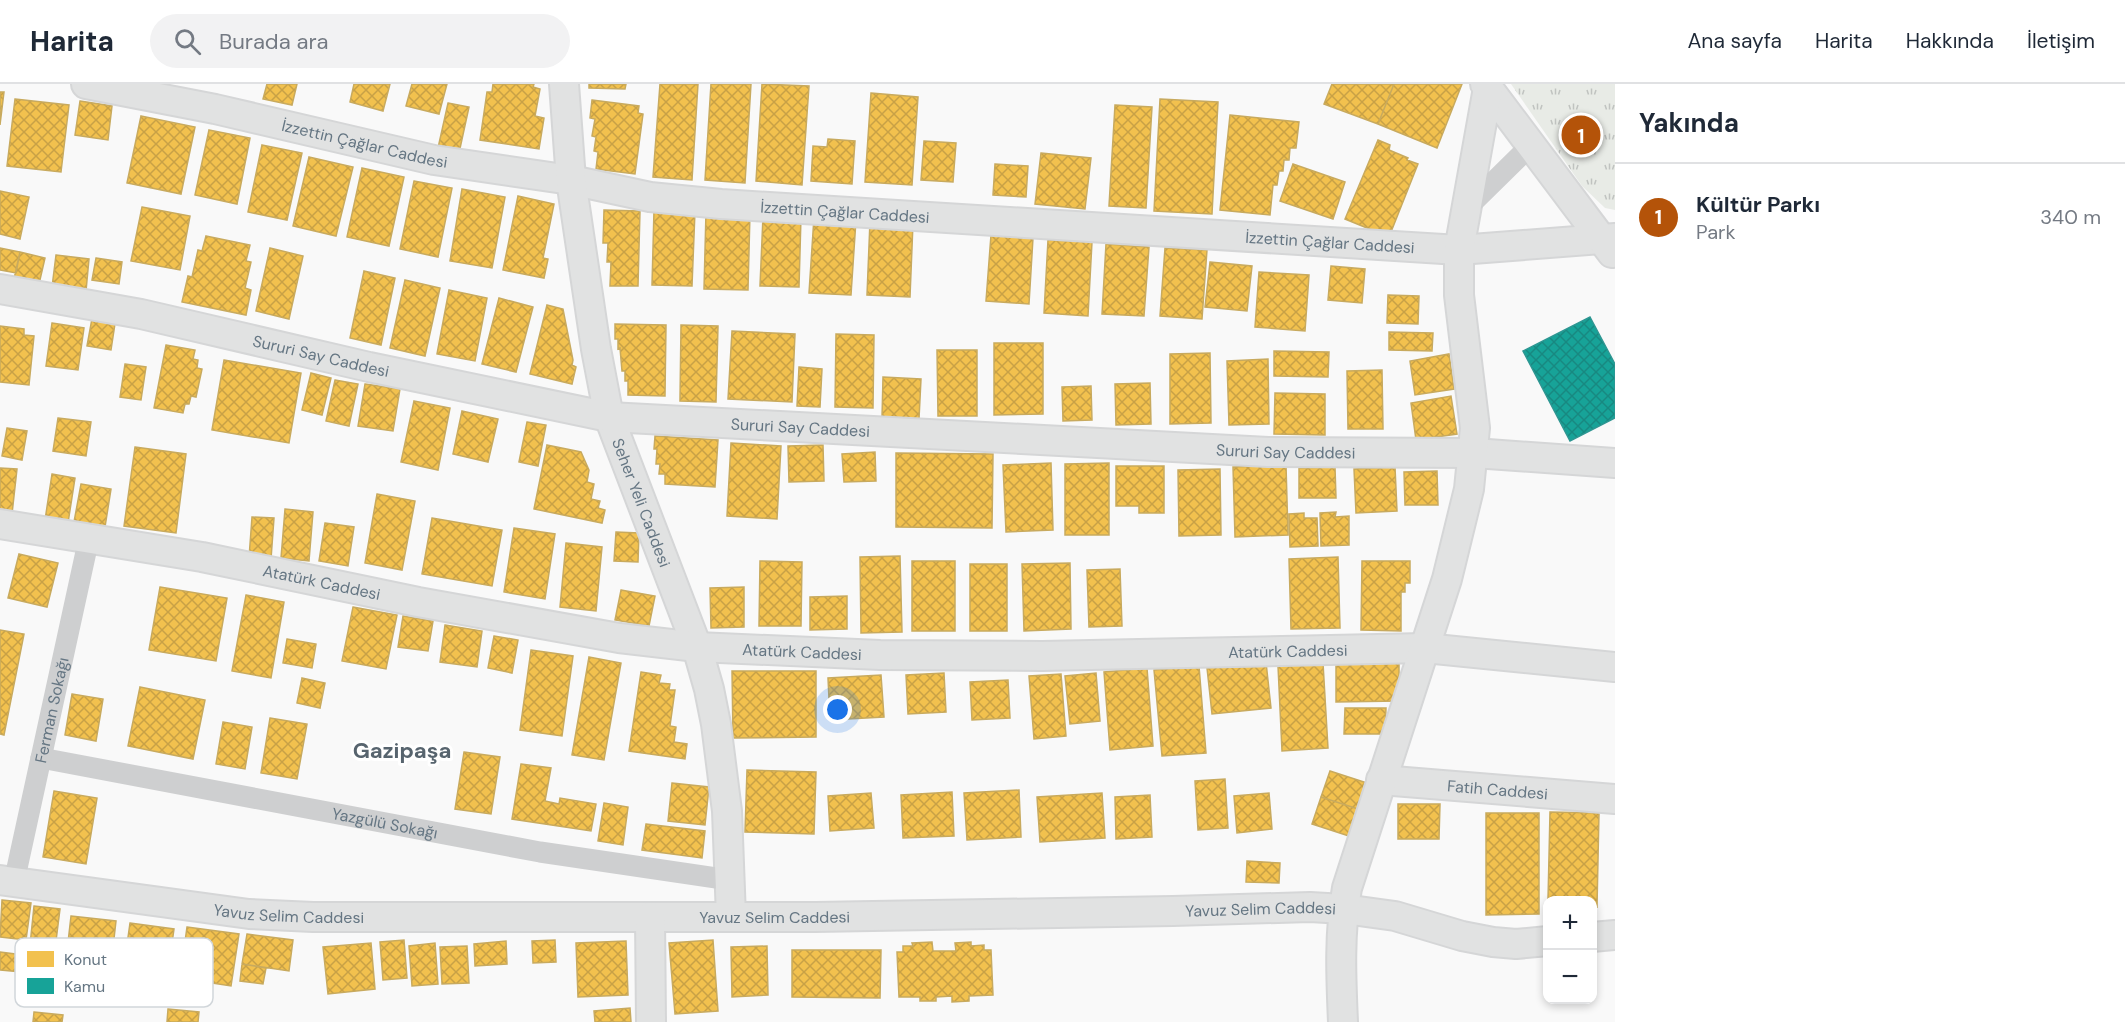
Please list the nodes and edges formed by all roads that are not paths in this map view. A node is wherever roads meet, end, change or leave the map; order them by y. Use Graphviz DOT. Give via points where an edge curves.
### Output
graph roads {
  1 [pos="86,84"];
  2 [pos="564,84"];
  3 [pos="1486,86"];
  4 [pos="1531,145"];
  5 [pos="571,180"];
  6 [pos="1466,209"];
  7 [pos="1611,245"];
  8 [pos="1459,250"];
  9 [pos="0,289"];
  10 [pos="609,417"];
  11 [pos="1474,453"];
  12 [pos="1615,463"];
  13 [pos="0,524"];
  14 [pos="89,538"];
  15 [pos="698,647"];
  16 [pos="1425,648"];
  17 [pos="1615,667"];
  18 [pos="41,758"];
  19 [pos="1382,780"];
  20 [pos="1615,799"];
  21 [pos="730,880"];
  22 [pos="7,881"];
  23 [pos="1344,909"];
  24 [pos="650,917"];
  25 [pos="731,917"];
  26 [pos="1615,935"];
  27 [pos="1597,937"];
  28 [pos="1543,941"];
  29 [pos="651,1022"];
  30 [pos="1343,1022"];
  1 -- 5 [label="street, İzzettin Çağlar Caddesi" via="215,109 434,160"];
  2 -- 5 [label="street, Seher Yeli Caddesi"];
  3 -- 4 [label="street"];
  3 -- 6 [label="street"];
  4 -- 6 [label="street"];
  4 -- 7 [label="street"];
  5 -- 8 [label="street, İzzettin Çağlar Caddesi" via="650,197 721,204"];
  5 -- 10 [label="street, Seher Yeli Caddesi"];
  6 -- 8 [label="street"];
  7 -- 8 [label="street, İzzettin Çağlar Caddesi"];
  8 -- 11 [label="street" via="1459,295 1475,419"];
  9 -- 10 [label="street, Sururi Say Caddesi" via="141,314"];
  10 -- 11 [label="street, Sururi Say Caddesi" via="1256,451"];
  10 -- 15 [label="street, Seher Yeli Caddesi"];
  11 -- 12 [label="street, Sururi Say Caddesi"];
  11 -- 16 [label="street" via="1447,579"];
  13 -- 14 [label="street, Atatürk Caddesi"];
  14 -- 15 [label="street, Atatürk Caddesi" via="619,638"];
  14 -- 18 [label="street, Ferman Sokağı"];
  15 -- 16 [label="street, Atatürk Caddesi" via="880,655 1030,656"];
  15 -- 21 [label="street, Seher Yeli Caddesi" via="710,689 728,811"];
  16 -- 17 [label="street, Atatürk Caddesi"];
  16 -- 19 [label="street"];
  18 -- 21 [label="street, Yazgülü Sokağı" via="540,852"];
  18 -- 22 [label="street, Ferman Sokağı"];
  19 -- 20 [label="street, Fatih Caddesi"];
  19 -- 23 [label="street" via="1355,859"];
  21 -- 25 [label="street, Seher Yeli Caddesi"];
  22 -- 24 [label="street, Yavuz Selim Caddesi" via="249,914"];
  23 -- 25 [label="street, Yavuz Selim Caddesi"];
  23 -- 28 [label="street, Yavuz Selim Caddesi" via="1395,916 1492,942"];
  23 -- 30 [label="street"];
  24 -- 25 [label="street, Yavuz Selim Caddesi"];
  24 -- 29 [label="street"];
  26 -- 27 [label="street"];
}
